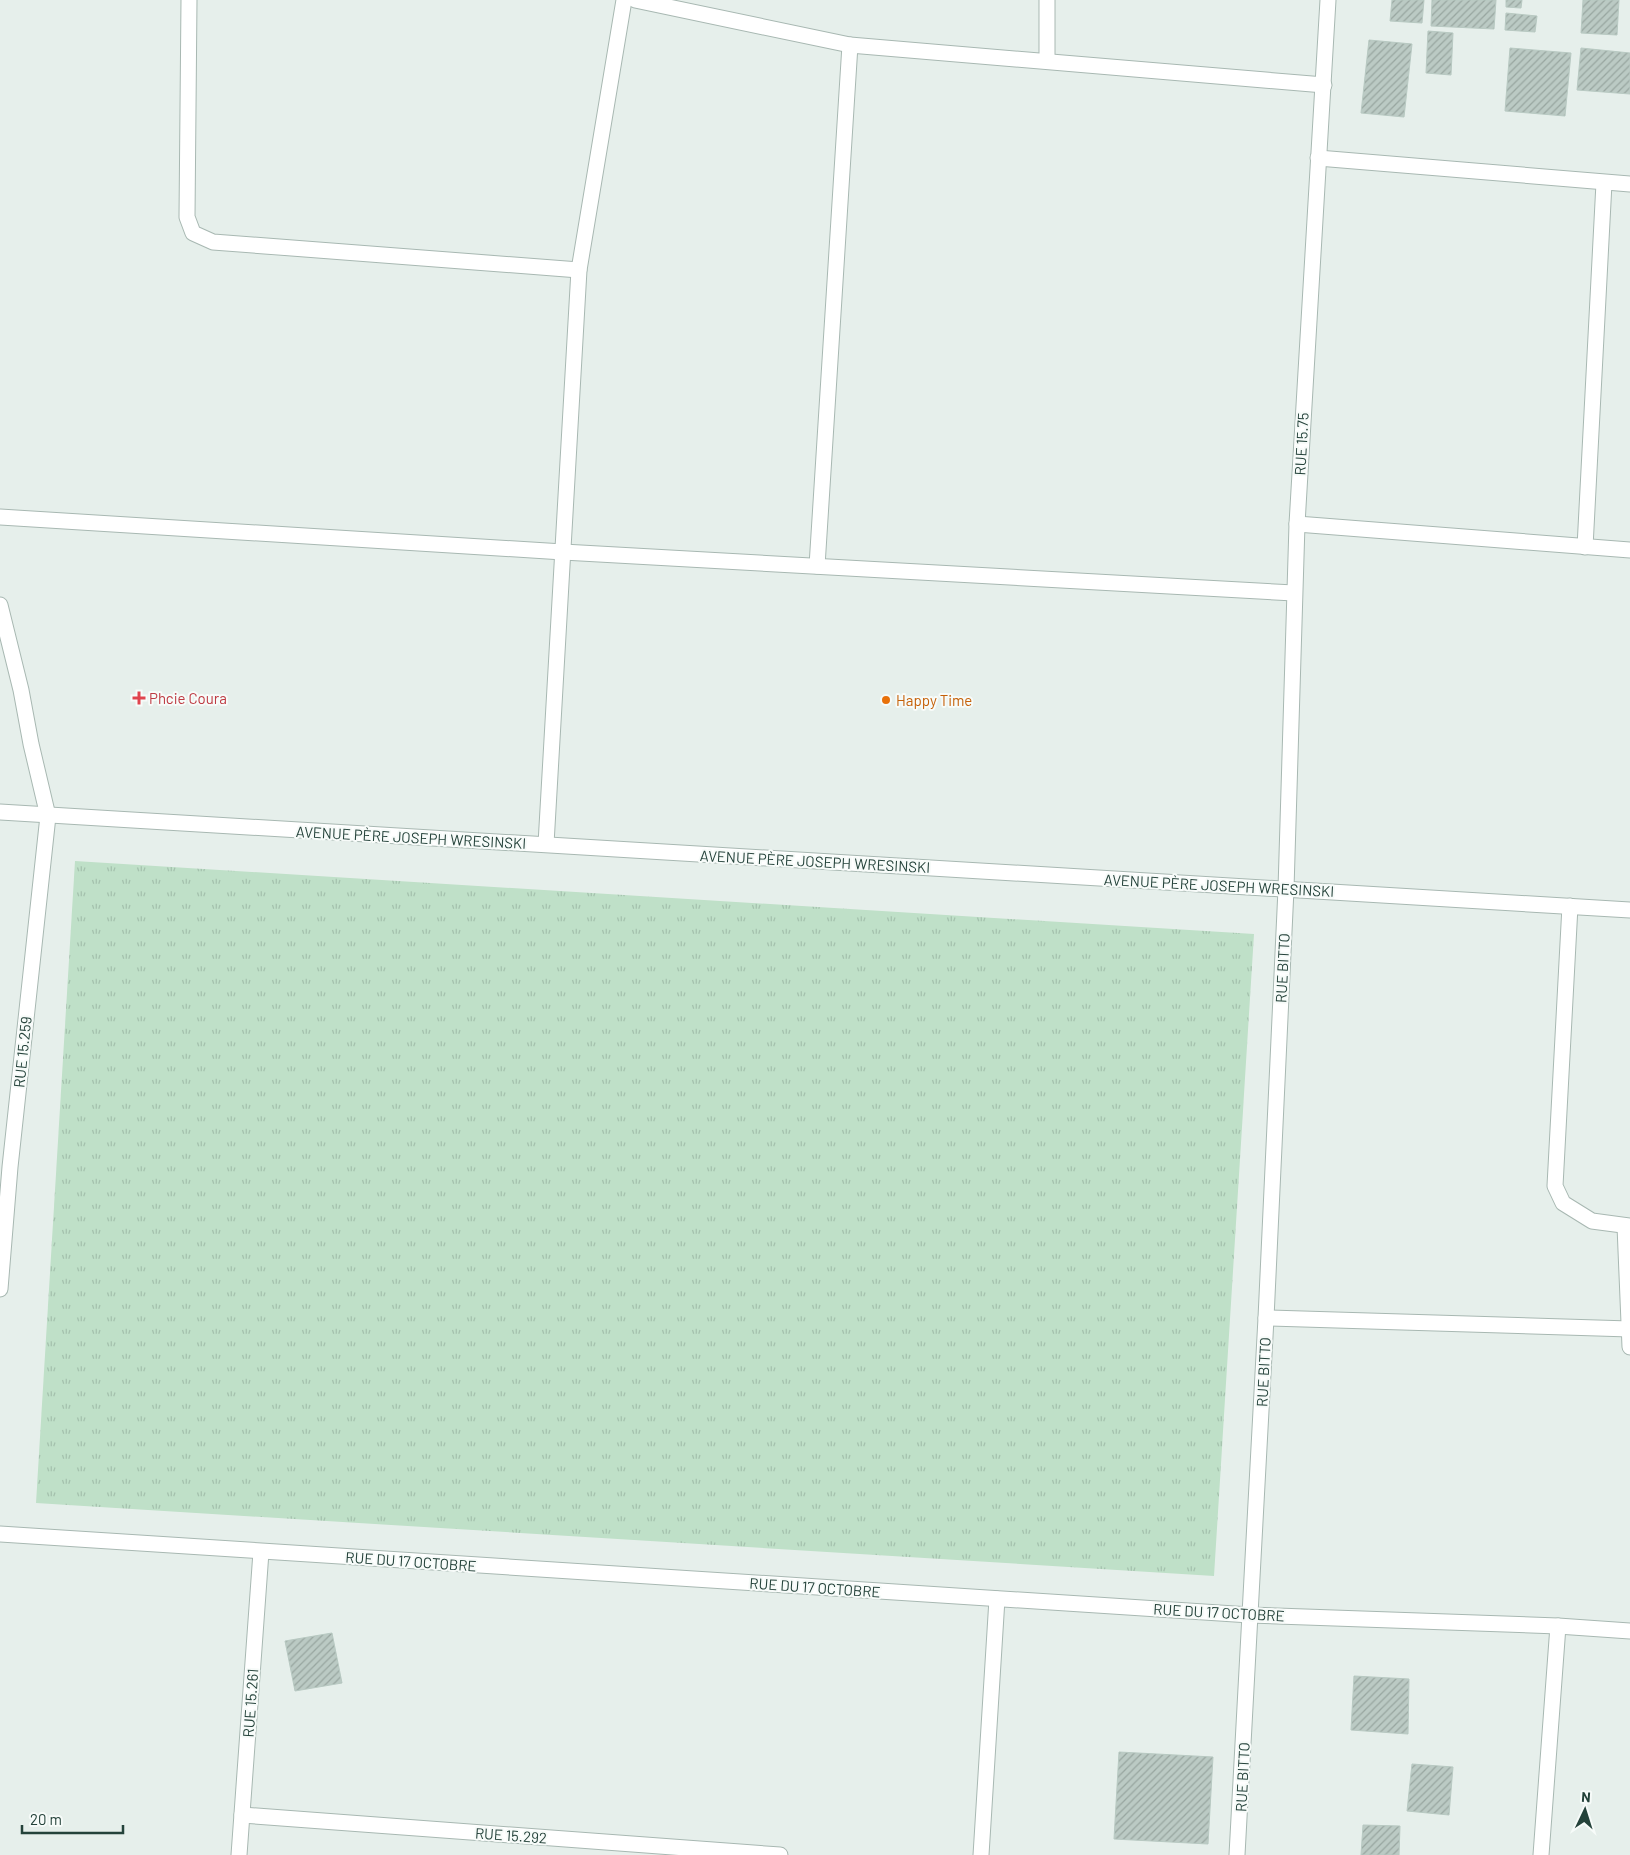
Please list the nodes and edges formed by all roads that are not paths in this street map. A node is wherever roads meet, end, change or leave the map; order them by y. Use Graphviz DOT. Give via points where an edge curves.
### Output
graph roads {
  1 [pos="189,0"];
  2 [pos="624,0"];
  3 [pos="635,0"];
  4 [pos="1046,0"];
  5 [pos="1328,0"];
  6 [pos="850,45"];
  7 [pos="1048,61"];
  8 [pos="1324,85"];
  9 [pos="1318,158"];
  10 [pos="1604,183"];
  11 [pos="1630,184"];
  12 [pos="579,270"];
  13 [pos="0,517"];
  14 [pos="1297,524"];
  15 [pos="1585,547"];
  16 [pos="1630,550"];
  17 [pos="562,552"];
  18 [pos="817,566"];
  19 [pos="1294,593"];
  20 [pos="0,605"];
  21 [pos="0,812"];
  22 [pos="48,816"];
  23 [pos="546,844"];
  24 [pos="1286,889"];
  25 [pos="1570,906"];
  26 [pos="1630,910"];
  27 [pos="5,1167"];
  28 [pos="1628,1226"];
  29 [pos="0,1289"];
  30 [pos="1266,1318"];
  31 [pos="1630,1329"];
  32 [pos="1630,1347"];
  33 [pos="0,1534"];
  34 [pos="261,1552"];
  35 [pos="997,1599"];
  36 [pos="1250,1615"];
  37 [pos="1558,1626"];
  38 [pos="1630,1631"];
  39 [pos="242,1815"];
  40 [pos="239,1855"];
  41 [pos="780,1855"];
  42 [pos="981,1855"];
  43 [pos="1237,1855"];
  44 [pos="1541,1855"];
  1 -- 12 [label="street" via="187,216 193,233 212,242"];
  2 -- 12 [label="street"];
  3 -- 6 [label="street"];
  4 -- 7 [label="street"];
  5 -- 8 [label="street, RUE 15.75"];
  6 -- 7 [label="street"];
  6 -- 18 [label="street"];
  7 -- 8 [label="street"];
  8 -- 9 [label="street, RUE 15.75"];
  9 -- 10 [label="street"];
  9 -- 14 [label="street, RUE 15.75"];
  10 -- 11 [label="street"];
  10 -- 15 [label="street"];
  12 -- 17 [label="street"];
  13 -- 17 [label="street"];
  14 -- 15 [label="street"];
  14 -- 19 [label="street, RUE 15.75"];
  15 -- 16 [label="street"];
  17 -- 18 [label="street"];
  17 -- 23 [label="street"];
  18 -- 19 [label="street"];
  19 -- 24 [label="street, RUE 15.75"];
  20 -- 22 [label="street"];
  21 -- 22 [label="street, AVENUE PÈRE JOSEPH WRESINSKI"];
  22 -- 23 [label="street, AVENUE PÈRE JOSEPH WRESINSKI"];
  22 -- 27 [label="street, RUE 15.259"];
  23 -- 24 [label="street, AVENUE PÈRE JOSEPH WRESINSKI"];
  24 -- 25 [label="street, AVENUE PÈRE JOSEPH WRESINSKI"];
  24 -- 30 [label="street, RUE BITTO"];
  25 -- 26 [label="street, AVENUE PÈRE JOSEPH WRESINSKI"];
  25 -- 28 [label="street" via="1555,1186 1563,1203 1592,1221"];
  27 -- 29 [label="street, RUE 15.259"];
  28 -- 31 [label="street"];
  30 -- 31 [label="street"];
  30 -- 36 [label="street, RUE BITTO"];
  31 -- 32 [label="street"];
  33 -- 34 [label="street, RUE DU 17 OCTOBRE"];
  34 -- 35 [label="street, RUE DU 17 OCTOBRE"];
  34 -- 39 [label="street, RUE 15.261"];
  35 -- 36 [label="street, RUE DU 17 OCTOBRE"];
  35 -- 42 [label="street"];
  36 -- 37 [label="street, RUE DU 17 OCTOBRE"];
  36 -- 43 [label="street, RUE BITTO"];
  37 -- 38 [label="street, RUE DU 17 OCTOBRE"];
  37 -- 44 [label="street"];
  39 -- 40 [label="street, RUE 15.261"];
  39 -- 41 [label="street, RUE 15.292"];
}
